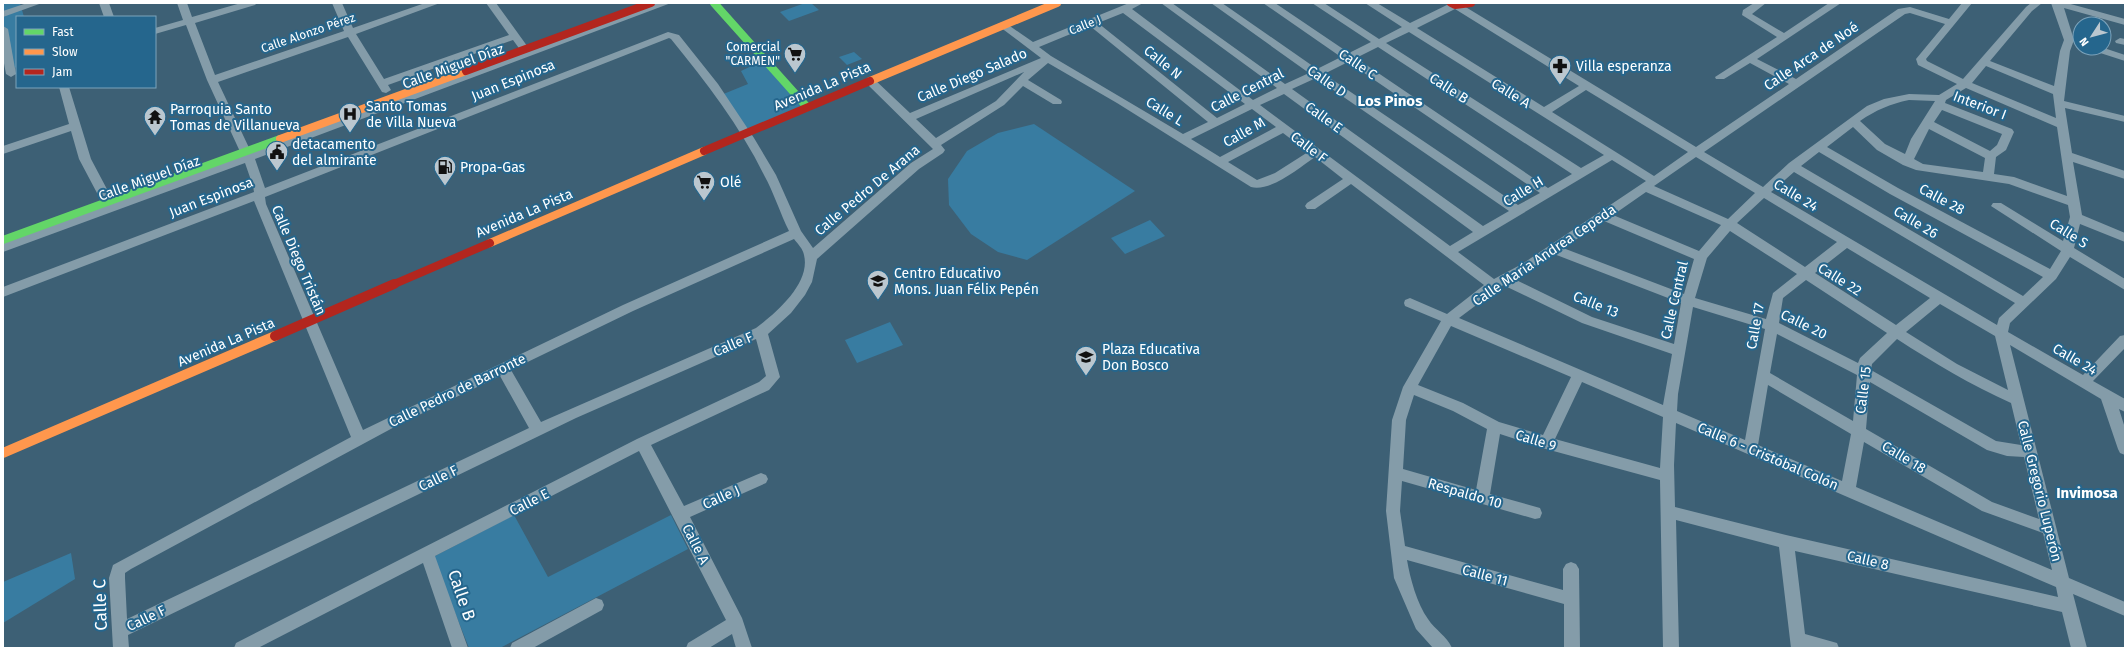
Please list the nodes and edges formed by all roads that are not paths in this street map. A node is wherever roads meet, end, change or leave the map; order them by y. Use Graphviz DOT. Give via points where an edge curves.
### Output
graph roads {
  1 [pos="104,3"];
  2 [pos="182,3"];
  3 [pos="252,3"];
  4 [pos="337,3"];
  5 [pos="435,3"];
  6 [pos="491,3"];
  7 [pos="627,3"];
  8 [pos="651,3"];
  9 [pos="666,3"];
  10 [pos="714,3"];
  11 [pos="1057,3"];
  12 [pos="1138,3"];
  13 [pos="1166,3"];
  14 [pos="1216,3"];
  15 [pos="1268,3"];
  16 [pos="1316,3"];
  17 [pos="1370,3"];
  18 [pos="1471,3"];
  19 [pos="1761,3"];
  20 [pos="1836,3"];
  21 [pos="2037,3"];
  22 [pos="2057,3"];
  23 [pos="32,4"];
  24 [pos="1453,4"];
  25 [pos="1963,5"];
  26 [pos="1125,9"];
  27 [pos="3,14"];
  28 [pos="32,16"];
  29 [pos="109,16"];
  30 [pos="189,22"];
  31 [pos="1950,22"];
  32 [pos="2125,22"];
  33 [pos="1092,23"];
  34 [pos="1004,25"];
  35 [pos="1408,27"];
  36 [pos="3,29"];
  37 [pos="156,31"];
  38 [pos="350,32"];
  39 [pos="2072,35"];
  40 [pos="1784,37"];
  41 [pos="520,42"];
  42 [pos="1378,42"];
  43 [pos="2072,44"];
  44 [pos="1031,47"];
  45 [pos="2112,54"];
  46 [pos="1347,57"];
  47 [pos="1047,58"];
  48 [pos="1750,58"];
  49 [pos="2125,58"];
  50 [pos="1984,62"];
  51 [pos="1316,73"];
  52 [pos="10,74"];
  53 [pos="1720,76"];
  54 [pos="212,80"];
  55 [pos="870,81"];
  56 [pos="1023,81"];
  57 [pos="1797,84"];
  58 [pos="1965,84"];
  59 [pos="1586,86"];
  60 [pos="385,87"];
  61 [pos="64,88"];
  62 [pos="1285,88"];
  63 [pos="2059,97"];
  64 [pos="1057,102"];
  65 [pos="1940,102"];
  66 [pos="1252,105"];
  67 [pos="807,107"];
  68 [pos="1543,113"];
  69 [pos="908,118"];
  70 [pos="2125,119"];
  71 [pos="1853,121"];
  72 [pos="1216,123"];
  73 [pos="1928,124"];
  74 [pos="76,125"];
  75 [pos="2062,125"];
  76 [pos="1282,128"];
  77 [pos="746,133"];
  78 [pos="1183,140"];
  79 [pos="935,144"];
  80 [pos="1819,147"];
  81 [pos="3,150"];
  82 [pos="245,151"];
  83 [pos="1314,152"];
  84 [pos="1694,152"];
  85 [pos="2066,154"];
  86 [pos="1612,155"];
  87 [pos="1991,156"];
  88 [pos="1220,162"];
  89 [pos="1907,162"];
  90 [pos="1793,166"];
  91 [pos="1581,174"];
  92 [pos="2125,175"];
  93 [pos="1988,176"];
  94 [pos="1351,179"];
  95 [pos="1650,184"];
  96 [pos="1548,193"];
  97 [pos="1763,193"];
  98 [pos="103,194"];
  99 [pos="260,194"];
  100 [pos="2073,202"];
  101 [pos="1311,206"];
  102 [pos="1997,206"];
  103 [pos="1518,211"];
  104 [pos="1603,216"];
  105 [pos="2076,217"];
  106 [pos="1729,224"];
  107 [pos="3,230"];
  108 [pos="1482,232"];
  109 [pos="796,233"];
  110 [pos="2125,238"];
  111 [pos="3,240"];
  112 [pos="1846,242"];
  113 [pos="3,248"];
  114 [pos="1552,249"];
  115 [pos="2067,251"];
  116 [pos="1449,252"];
  117 [pos="811,257"];
  118 [pos="1701,257"];
  119 [pos="1805,274"];
  120 [pos="2052,276"];
  121 [pos="1498,283"];
  122 [pos="2125,285"];
  123 [pos="3,292"];
  124 [pos="1939,298"];
  125 [pos="1688,301"];
  126 [pos="2024,302"];
  127 [pos="1410,303"];
  128 [pos="1448,320"];
  129 [pos="309,322"];
  130 [pos="1772,326"];
  131 [pos="761,332"];
  132 [pos="1896,332"];
  133 [pos="2001,334"];
  134 [pos="2125,340"];
  135 [pos="1679,351"];
  136 [pos="503,369"];
  137 [pos="1863,372"];
  138 [pos="1763,375"];
  139 [pos="1578,376"];
  140 [pos="2084,382"];
  141 [pos="1410,387"];
  142 [pos="2107,395"];
  143 [pos="2017,400"];
  144 [pos="2125,406"];
  145 [pos="1669,414"];
  146 [pos="1494,426"];
  147 [pos="538,430"];
  148 [pos="1859,430"];
  149 [pos="359,438"];
  150 [pos="642,444"];
  151 [pos="1546,444"];
  152 [pos="1750,448"];
  153 [pos="2125,449"];
  154 [pos="2030,451"];
  155 [pos="3,453"];
  156 [pos="1396,473"];
  157 [pos="1667,476"];
  158 [pos="761,479"];
  159 [pos="1848,490"];
  160 [pos="1482,498"];
  161 [pos="1668,512"];
  162 [pos="1535,513"];
  163 [pos="681,514"];
  164 [pos="2049,529"];
  165 [pos="1786,542"];
  166 [pos="1399,551"];
  167 [pos="427,554"];
  168 [pos="126,564"];
  169 [pos="1571,569"];
  170 [pos="2062,581"];
  171 [pos="1571,599"];
  172 [pos="596,605"];
  173 [pos="2068,606"];
  174 [pos="2125,609"];
  175 [pos="736,623"];
  176 [pos="119,631"];
  177 [pos="1798,644"];
  178 [pos="121,648"];
  179 [pos="242,648"];
  180 [pos="460,648"];
  181 [pos="518,648"];
  182 [pos="694,648"];
  183 [pos="744,648"];
  184 [pos="1444,648"];
  185 [pos="1572,648"];
  186 [pos="1671,648"];
  187 [pos="1831,648"];
  188 [pos="2078,648"];
  1 -- 29 [label="street"];
  2 -- 30 [label="street, Calle Diego Tristán"];
  3 -- 30 [label="street"];
  4 -- 38 [label="street"];
  5 -- 38 [label="street, Calle Alonzo Pérez"];
  6 -- 41 [label="street"];
  7 -- 41 [label="street, Calle Miguel Díaz"];
  8 -- 41 [label="street, Calle Miguel Díaz"];
  9 -- 82 [label="street, Calle Miguel Díaz"];
  10 -- 67 [label="street"];
  11 -- 34 [label="street, Avenida La Pista"];
  12 -- 26 [label="street, Calle J"];
  13 -- 62 [label="street, Calle E"];
  14 -- 51 [label="street, Calle D"];
  15 -- 46 [label="street, Calle C"];
  16 -- 42 [label="street, Calle B"];
  17 -- 35 [label="street, Calle A"];
  18 -- 24 [label="street"];
  19 -- 40 [label="street" via="1746,15"];
  20 -- 40 [label="street"];
  21 -- 50 [label="street"];
  22 -- 32 [label="street"];
  22 -- 39 [label="street"];
  23 -- 27 [label="street"];
  23 -- 28 [label="street"];
  24 -- 35 [label="street, Calle Central"];
  24 -- 59 [label="street, Calle 24"];
  25 -- 31 [label="street"];
  26 -- 33 [label="street, Calle J"];
  26 -- 66 [label="street, Calle F"];
  30 -- 37 [label="street"];
  30 -- 54 [label="street, Calle Diego Tristán"];
  31 -- 57 [label="street, Calle Arca de Noé" via="1910,10 1902,11"];
  31 -- 58 [label="street" via="1921,60 1922,63"];
  33 -- 44 [label="street, Calle J"];
  33 -- 72 [label="street, Calle N"];
  34 -- 44 [label="street, Calle L"];
  34 -- 55 [label="street, Avenida La Pista"];
  35 -- 42 [label="street, Calle Central"];
  35 -- 68 [label="street, Calle A"];
  36 -- 52 [label="street"];
  38 -- 54 [label="street, Calle Alonzo Pérez"];
  38 -- 60 [label="street"];
  40 -- 48 [label="street"];
  41 -- 60 [label="street"];
  41 -- 82 [label="street, Calle Miguel Díaz"];
  42 -- 46 [label="street, Calle Central"];
  42 -- 91 [label="street, Calle B"];
  43 -- 63 [label="street" via="2065,51"];
  44 -- 47 [label="street, Calle L"];
  45 -- 49 [label="street"];
  46 -- 51 [label="street, Calle Central"];
  46 -- 96 [label="street, Calle C"];
  47 -- 56 [label="street, Calle Pedro De Arana"];
  47 -- 69 [label="street, Calle Diego Salado"];
  47 -- 78 [label="street, Calle L"];
  48 -- 53 [label="street"];
  48 -- 57 [label="street"];
  50 -- 58 [label="street"];
  50 -- 63 [label="street"];
  51 -- 62 [label="street, Calle Central"];
  51 -- 103 [label="street, Calle D"];
  54 -- 82 [label="street, Calle Diego Tristán"];
  55 -- 67 [label="street, Avenida La Pista"];
  55 -- 69 [label="street"];
  56 -- 64 [label="street"];
  56 -- 79 [label="street, Calle Pedro De Arana" via="1000,103"];
  57 -- 84 [label="street, Calle Arca de Noé"];
  58 -- 65 [label="street"];
  58 -- 75 [label="street"];
  59 -- 68 [label="street"];
  59 -- 84 [label="street, Calle 24"];
  60 -- 82 [label="street, Calle Miguel Díaz"];
  61 -- 74 [label="street"];
  62 -- 66 [label="street, Calle Central"];
  62 -- 108 [label="street, Calle E"];
  63 -- 70 [label="street"];
  63 -- 75 [label="street"];
  65 -- 71 [label="street, Calle Central" via="1908,96 1871,108"];
  65 -- 73 [label="street"];
  65 -- 87 [label="street, Interior I" via="2008,132 2002,147"];
  66 -- 72 [label="street, Calle Central"];
  66 -- 76 [label="street, Calle F"];
  67 -- 77 [label="street, Avenida La Pista"];
  68 -- 86 [label="street, Calle A"];
  69 -- 79 [label="street"];
  71 -- 80 [label="street, Calle Central"];
  71 -- 89 [label="street" via="1881,147"];
  72 -- 78 [label="street, Calle Central"];
  73 -- 87 [label="street"];
  73 -- 89 [label="street" via="1916,140"];
  74 -- 81 [label="street"];
  74 -- 98 [label="street" via="86,159"];
  75 -- 85 [label="street"];
  76 -- 83 [label="street, Calle F"];
  76 -- 88 [label="street, Calle M"];
  77 -- 99 [label="street, Juan Espinosa" via="718,89 675,37 668,35"];
  77 -- 109 [label="street, Juan Espinosa" via="769,174"];
  77 -- 129 [label="street, Avenida La Pista"];
  78 -- 88 [label="street, Calle L"];
  79 -- 117 [label="street, Calle Pedro De Arana" via="939,150 915,166"];
  80 -- 90 [label="street, Calle Central"];
  80 -- 120 [label="street, Calle 28"];
  82 -- 98 [label="street, Calle Miguel Díaz"];
  82 -- 99 [label="street, Calle Diego Tristán"];
  82 -- 111 [label="street, Calle Miguel Díaz"];
  82 -- 113 [label="street, Calle Miguel Díaz"];
  83 -- 88 [label="street, Calle L" via="1265,183 1255,184"];
  83 -- 94 [label="street, Calle F"];
  84 -- 95 [label="street, Calle María Andrea Cepeda"];
  84 -- 97 [label="street, Calle 24"];
  85 -- 92 [label="street"];
  85 -- 100 [label="street"];
  86 -- 91 [label="street, Calle H"];
  86 -- 95 [label="street, Calle A"];
  87 -- 93 [label="street"];
  89 -- 93 [label="street" via="1934,169"];
  90 -- 97 [label="street, Calle Central"];
  90 -- 126 [label="street, Calle 26"];
  91 -- 96 [label="street, Calle H"];
  93 -- 100 [label="street" via="2010,180"];
  94 -- 101 [label="street"];
  94 -- 116 [label="street, Calle F"];
  95 -- 104 [label="street, Calle María Andrea Cepeda"];
  95 -- 106 [label="street, Calle 22"];
  96 -- 103 [label="street, Calle H"];
  97 -- 106 [label="street, Calle Central"];
  97 -- 112 [label="street, Calle 24"];
  98 -- 107 [label="street, Calle Miguel Díaz"];
  99 -- 123 [label="street, Juan Espinosa"];
  99 -- 129 [label="street, Calle Diego Tristán" via="260,204"];
  100 -- 105 [label="street"];
  102 -- 115 [label="street, Calle S"];
  103 -- 108 [label="street, Calle H"];
  104 -- 114 [label="street, Calle María Andrea Cepeda"];
  104 -- 118 [label="street"];
  105 -- 110 [label="street"];
  105 -- 115 [label="street"];
  106 -- 118 [label="street, Calle Central"];
  106 -- 119 [label="street, Calle 22"];
  108 -- 116 [label="street, Calle H"];
  109 -- 117 [label="street, Juan Espinosa"];
  109 -- 136 [label="street, Calle Pedro de Barronte" via="621,311"];
  112 -- 119 [label="street, Calle 17"];
  112 -- 124 [label="street, Calle 24"];
  114 -- 121 [label="street, Calle María Andrea Cepeda"];
  114 -- 125 [label="street, Calle 20"];
  115 -- 120 [label="street"];
  115 -- 122 [label="street, Calle S"];
  116 -- 121 [label="street, Calle F"];
  117 -- 131 [label="street, Calle F" via="809,275 801,292 782,315"];
  118 -- 125 [label="street, Calle Central"];
  119 -- 130 [label="street, Calle 17" via="1777,296"];
  119 -- 132 [label="street, Calle 22"];
  120 -- 126 [label="street"];
  121 -- 128 [label="street, Calle María Andrea Cepeda"];
  121 -- 135 [label="street, Calle 13" via="1587,320"];
  124 -- 132 [label="street, Calle 15"];
  124 -- 133 [label="street, Calle 24"];
  125 -- 130 [label="street, Calle 20"];
  125 -- 135 [label="street, Calle Central"];
  126 -- 133 [label="street" via="2004,320"];
  127 -- 128 [label="street, Calle 6 - Cristóbal Colón"];
  128 -- 139 [label="street, Calle 6 - Cristóbal Colón"];
  128 -- 141 [label="street, Calle María Andrea Cepeda"];
  129 -- 149 [label="street, Calle Diego Tristán"];
  129 -- 155 [label="street, Avenida La Pista"];
  130 -- 137 [label="street, Calle 20"];
  130 -- 138 [label="street, Calle 17"];
  131 -- 147 [label="street, Calle F"];
  131 -- 150 [label="street, Calle E" via="773,378 770,382"];
  132 -- 137 [label="street, Calle 15" via="1866,362"];
  132 -- 143 [label="street, Calle 22" via="1978,382"];
  133 -- 140 [label="street, Calle 24"];
  133 -- 143 [label="street, Calle Gregorio Luperón"];
  134 -- 140 [label="street"];
  135 -- 145 [label="street, Calle Central" via="1670,394"];
  136 -- 147 [label="street"];
  136 -- 149 [label="street, Calle Pedro de Barronte"];
  137 -- 148 [label="street, Calle 15"];
  137 -- 154 [label="street, Calle 20" via="1992,446 2007,450"];
  138 -- 148 [label="street, Calle 18"];
  138 -- 152 [label="street, Calle 17"];
  139 -- 145 [label="street, Calle 6 - Cristóbal Colón"];
  139 -- 151 [label="street"];
  140 -- 142 [label="street, Calle 24"];
  141 -- 146 [label="street, Calle 9" via="1458,407"];
  141 -- 156 [label="street, Calle María Andrea Cepeda" via="1400,420"];
  142 -- 144 [label="street, Calle 24"];
  142 -- 153 [label="street"];
  143 -- 154 [label="street, Calle Gregorio Luperón"];
  145 -- 152 [label="street, Calle 6 - Cristóbal Colón"];
  145 -- 157 [label="street, Calle Central"];
  146 -- 151 [label="street, Calle 9"];
  146 -- 160 [label="street"];
  147 -- 176 [label="street, Calle F"];
  148 -- 159 [label="street, Calle 15"];
  148 -- 164 [label="street, Calle 18" via="1988,507"];
  149 -- 168 [label="street, Calle Pedro de Barronte"];
  150 -- 163 [label="street, Calle A"];
  150 -- 167 [label="street, Calle E"];
  151 -- 157 [label="street, Calle 9"];
  152 -- 159 [label="street, Calle 6 - Cristóbal Colón"];
  154 -- 164 [label="street, Calle Gregorio Luperón"];
  156 -- 160 [label="street, Respaldo 10"];
  156 -- 166 [label="street, Calle María Andrea Cepeda" via="1393,511"];
  157 -- 161 [label="street, Calle Central"];
  158 -- 163 [label="street, Calle J"];
  159 -- 170 [label="street, Calle 6 - Cristóbal Colón"];
  160 -- 162 [label="street, Respaldo 10"];
  161 -- 165 [label="street, Calle 8"];
  161 -- 186 [label="street, Calle Central"];
  163 -- 175 [label="street, Calle A"];
  164 -- 170 [label="street, Calle Gregorio Luperón"];
  165 -- 173 [label="street, Calle 8"];
  165 -- 177 [label="street"];
  166 -- 171 [label="street, Calle 11"];
  166 -- 184 [label="street, Calle María Andrea Cepeda" via="1402,578 1422,624"];
  167 -- 179 [label="street, Calle E"];
  167 -- 180 [label="street, Calle B"];
  168 -- 176 [label="street, Calle C" via="118,570 117,578"];
  169 -- 171 [label="street"];
  170 -- 173 [label="street, Calle Gregorio Luperón"];
  170 -- 174 [label="street, Calle 6 - Cristóbal Colón"];
  171 -- 185 [label="street"];
  172 -- 181 [label="street"];
  173 -- 188 [label="street, Calle Gregorio Luperón"];
  175 -- 182 [label="street"];
  175 -- 183 [label="street, Calle A"];
  176 -- 178 [label="street, Calle C"];
  177 -- 187 [label="street"];
}
